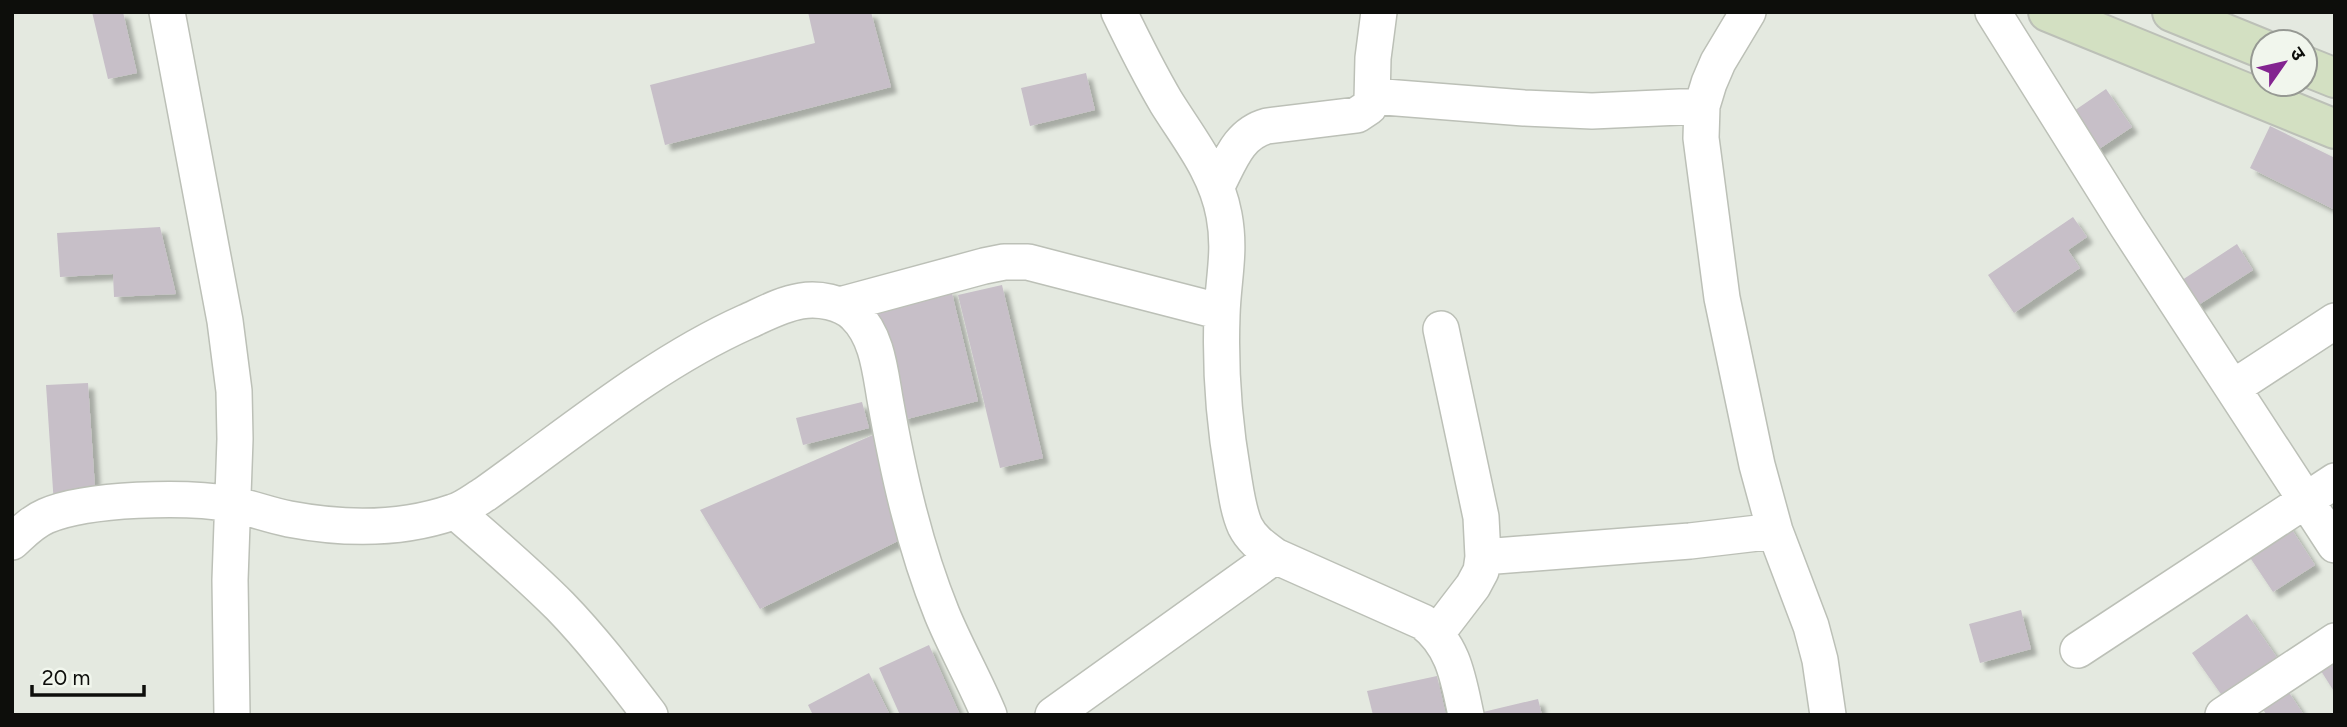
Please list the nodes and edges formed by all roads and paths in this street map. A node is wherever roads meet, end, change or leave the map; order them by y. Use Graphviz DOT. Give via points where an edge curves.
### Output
graph roads {
  1 [pos="167,12"];
  2 [pos="1379,12"];
  3 [pos="1748,12"];
  4 [pos="1993,12"];
  5 [pos="2048,12"];
  6 [pos="2172,12"];
  7 [pos="1125,16"];
  8 [pos="2249,43"];
  9 [pos="1372,96"];
  10 [pos="1702,106"];
  11 [pos="2335,129"];
  12 [pos="1217,186"];
  13 [pos="840,305"];
  14 [pos="1222,312"];
  15 [pos="2335,321"];
  16 [pos="1441,329"];
  17 [pos="2234,387"];
  18 [pos="2335,481"];
  19 [pos="2305,500"];
  20 [pos="232,505"];
  21 [pos="456,512"];
  22 [pos="1775,531"];
  23 [pos="12,542"];
  24 [pos="2335,545"];
  25 [pos="1275,556"];
  26 [pos="1483,557"];
  27 [pos="1437,633"];
  28 [pos="2335,641"];
  29 [pos="2078,650"];
  30 [pos="232,715"];
  31 [pos="650,715"];
  32 [pos="989,715"];
  33 [pos="1053,715"];
  34 [pos="1466,715"];
  35 [pos="1828,715"];
  36 [pos="2223,715"];
  1 -- 20 [label="street" via="231,357"];
  2 -- 9 [label="street"];
  3 -- 10 [label="street" via="1718,62"];
  4 -- 17 [label="street"];
  5 -- 11 [label="street"];
  6 -- 8 [label="street"];
  7 -- 12 [label="street" via="1143,62"];
  9 -- 10 [label="street" via="1591,111"];
  9 -- 12 [label="street" via="1369,107 1357,115 1254,130 1238,145"];
  10 -- 22 [label="street" via="1701,138 1722,298"];
  12 -- 14 [label="street" via="1228,235"];
  13 -- 14 [label="street" via="984,266 1028,262"];
  13 -- 21 [label="street" via="802,301 703,342"];
  13 -- 32 [label="street" via="862,323 874,347 922,559"];
  14 -- 25 [label="street" via="1221,387 1240,514 1258,544"];
  15 -- 17 [label="street"];
  16 -- 26 [label="street" via="1481,517"];
  17 -- 19 [label="street"];
  18 -- 19 [label="street"];
  19 -- 24 [label="street"];
  19 -- 29 [label="street"];
  20 -- 21 [label="street" via="332,525 382,525"];
  20 -- 23 [label="street" via="187,500 104,503 45,516"];
  20 -- 30 [label="street"];
  21 -- 31 [label="street" via="560,606"];
  22 -- 26 [label="street"];
  22 -- 35 [label="street" via="1811,626"];
  25 -- 27 [label="street" via="1423,622"];
  25 -- 33 [label="street"];
  26 -- 27 [label="street" via="1473,586"];
  27 -- 34 [label="street" via="1452,659"];
  28 -- 36 [label="street"];
}
